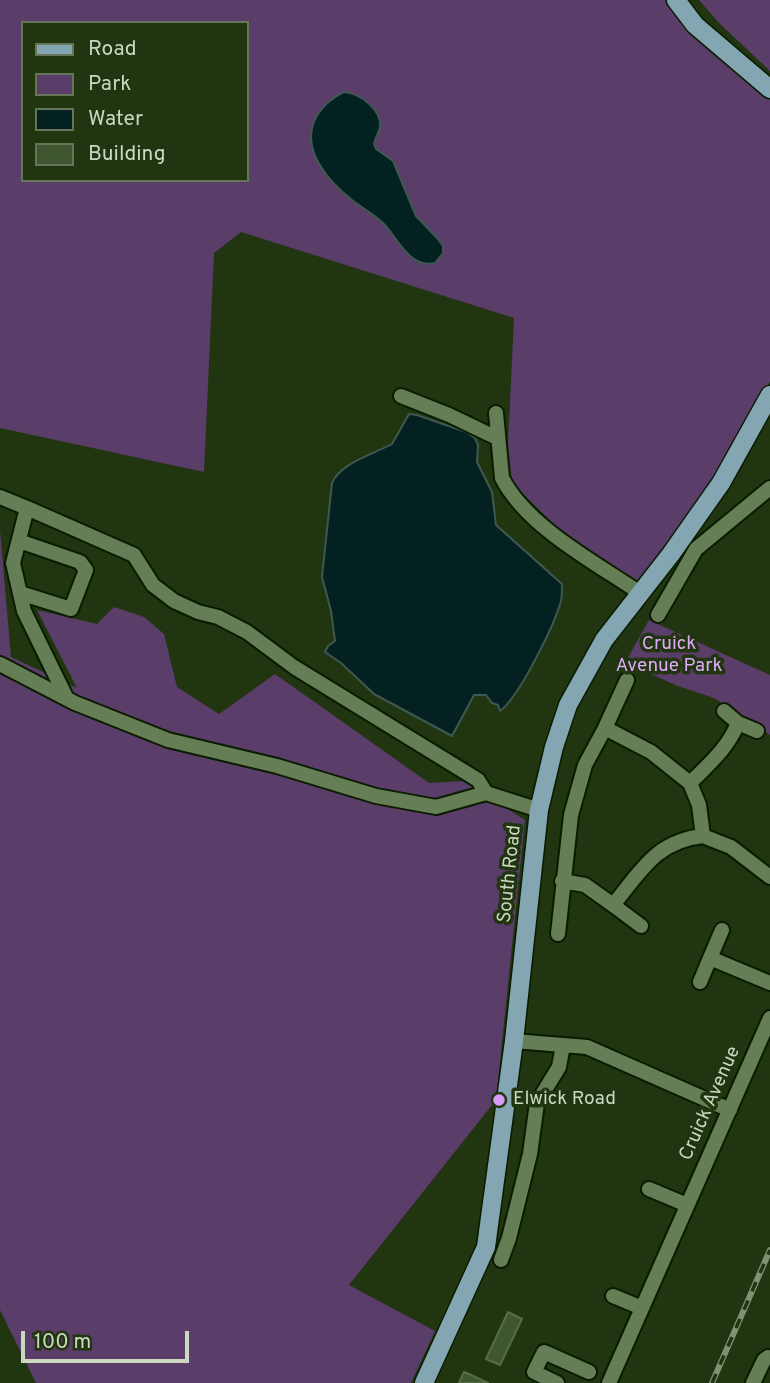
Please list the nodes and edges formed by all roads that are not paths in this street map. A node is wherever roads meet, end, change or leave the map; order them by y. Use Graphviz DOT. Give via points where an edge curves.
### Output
graph roads {
  1 [pos="676,0"];
  2 [pos="770,89"];
  3 [pos="770,395"];
  4 [pos="401,396"];
  5 [pos="496,413"];
  6 [pos="765,418"];
  7 [pos="497,438"];
  8 [pos="770,488"];
  9 [pos="0,497"];
  10 [pos="27,508"];
  11 [pos="19,541"];
  12 [pos="20,593"];
  13 [pos="640,593"];
  14 [pos="658,615"];
  15 [pos="0,664"];
  16 [pos="627,680"];
  17 [pos="67,699"];
  18 [pos="724,711"];
  19 [pos="738,723"];
  20 [pos="605,728"];
  21 [pos="757,731"];
  22 [pos="690,783"];
  23 [pos="486,793"];
  24 [pos="539,810"];
  25 [pos="703,836"];
  26 [pos="770,877"];
  27 [pos="562,881"];
  28 [pos="613,905"];
  29 [pos="640,926"];
  30 [pos="722,930"];
  31 [pos="558,934"];
  32 [pos="710,958"];
  33 [pos="700,982"];
  34 [pos="770,983"];
  35 [pos="770,1018"];
  36 [pos="514,1041"];
  37 [pos="563,1045"];
  38 [pos="730,1110"];
  39 [pos="649,1188"];
  40 [pos="687,1205"];
  41 [pos="501,1260"];
  42 [pos="613,1296"];
  43 [pos="642,1308"];
  44 [pos="769,1356"];
  45 [pos="589,1372"];
  46 [pos="610,1381"];
  47 [pos="425,1383"];
  48 [pos="557,1383"];
  49 [pos="753,1383"];
  1 -- 2 [label="main road" via="695,25"];
  3 -- 6 [label="main road, South Road"];
  4 -- 7 [label="street"];
  5 -- 7 [label="street"];
  6 -- 13 [label="main road, South Road"];
  7 -- 13 [label="street" via="502,478 520,505"];
  8 -- 14 [label="street" via="696,549"];
  9 -- 10 [label="street"];
  10 -- 11 [label="street"];
  10 -- 23 [label="street" via="134,555 153,584 174,601 247,632 294,667 478,780"];
  11 -- 12 [label="street" via="13,563"];
  11 -- 12 [label="street" via="80,562 86,570 71,609"];
  12 -- 17 [label="street" via="24,611"];
  13 -- 24 [label="main road, South Road" via="604,640 568,705"];
  15 -- 17 [label="street"];
  16 -- 20 [label="street"];
  17 -- 23 [label="street" via="168,740 376,796 436,807"];
  18 -- 19 [label="street"];
  19 -- 21 [label="street"];
  19 -- 22 [label="street" via="719,755"];
  20 -- 22 [label="street" via="651,752"];
  20 -- 27 [label="street" via="585,765 571,815"];
  22 -- 25 [label="street" via="699,805"];
  23 -- 24 [label="street"];
  24 -- 36 [label="main road, South Road"];
  25 -- 26 [label="street" via="731,847"];
  25 -- 28 [label="street" via="684,838 653,855"];
  27 -- 28 [label="street" via="585,885"];
  27 -- 31 [label="street"];
  28 -- 29 [label="street"];
  30 -- 32 [label="street"];
  32 -- 33 [label="street"];
  32 -- 34 [label="street"];
  35 -- 38 [label="street, Cruick Avenue"];
  36 -- 37 [label="street"];
  36 -- 47 [label="main road, South Road" via="486,1247"];
  37 -- 38 [label="street" via="587,1047"];
  37 -- 41 [label="street" via="559,1067 537,1103 530,1154"];
  38 -- 40 [label="street, Cruick Avenue"];
  39 -- 40 [label="street"];
  40 -- 43 [label="street, Cruick Avenue"];
  42 -- 43 [label="street"];
  43 -- 46 [label="street, Cruick Avenue"];
  44 -- 49 [label="street"];
  45 -- 48 [label="street" via="544,1352 534,1373"];
}
